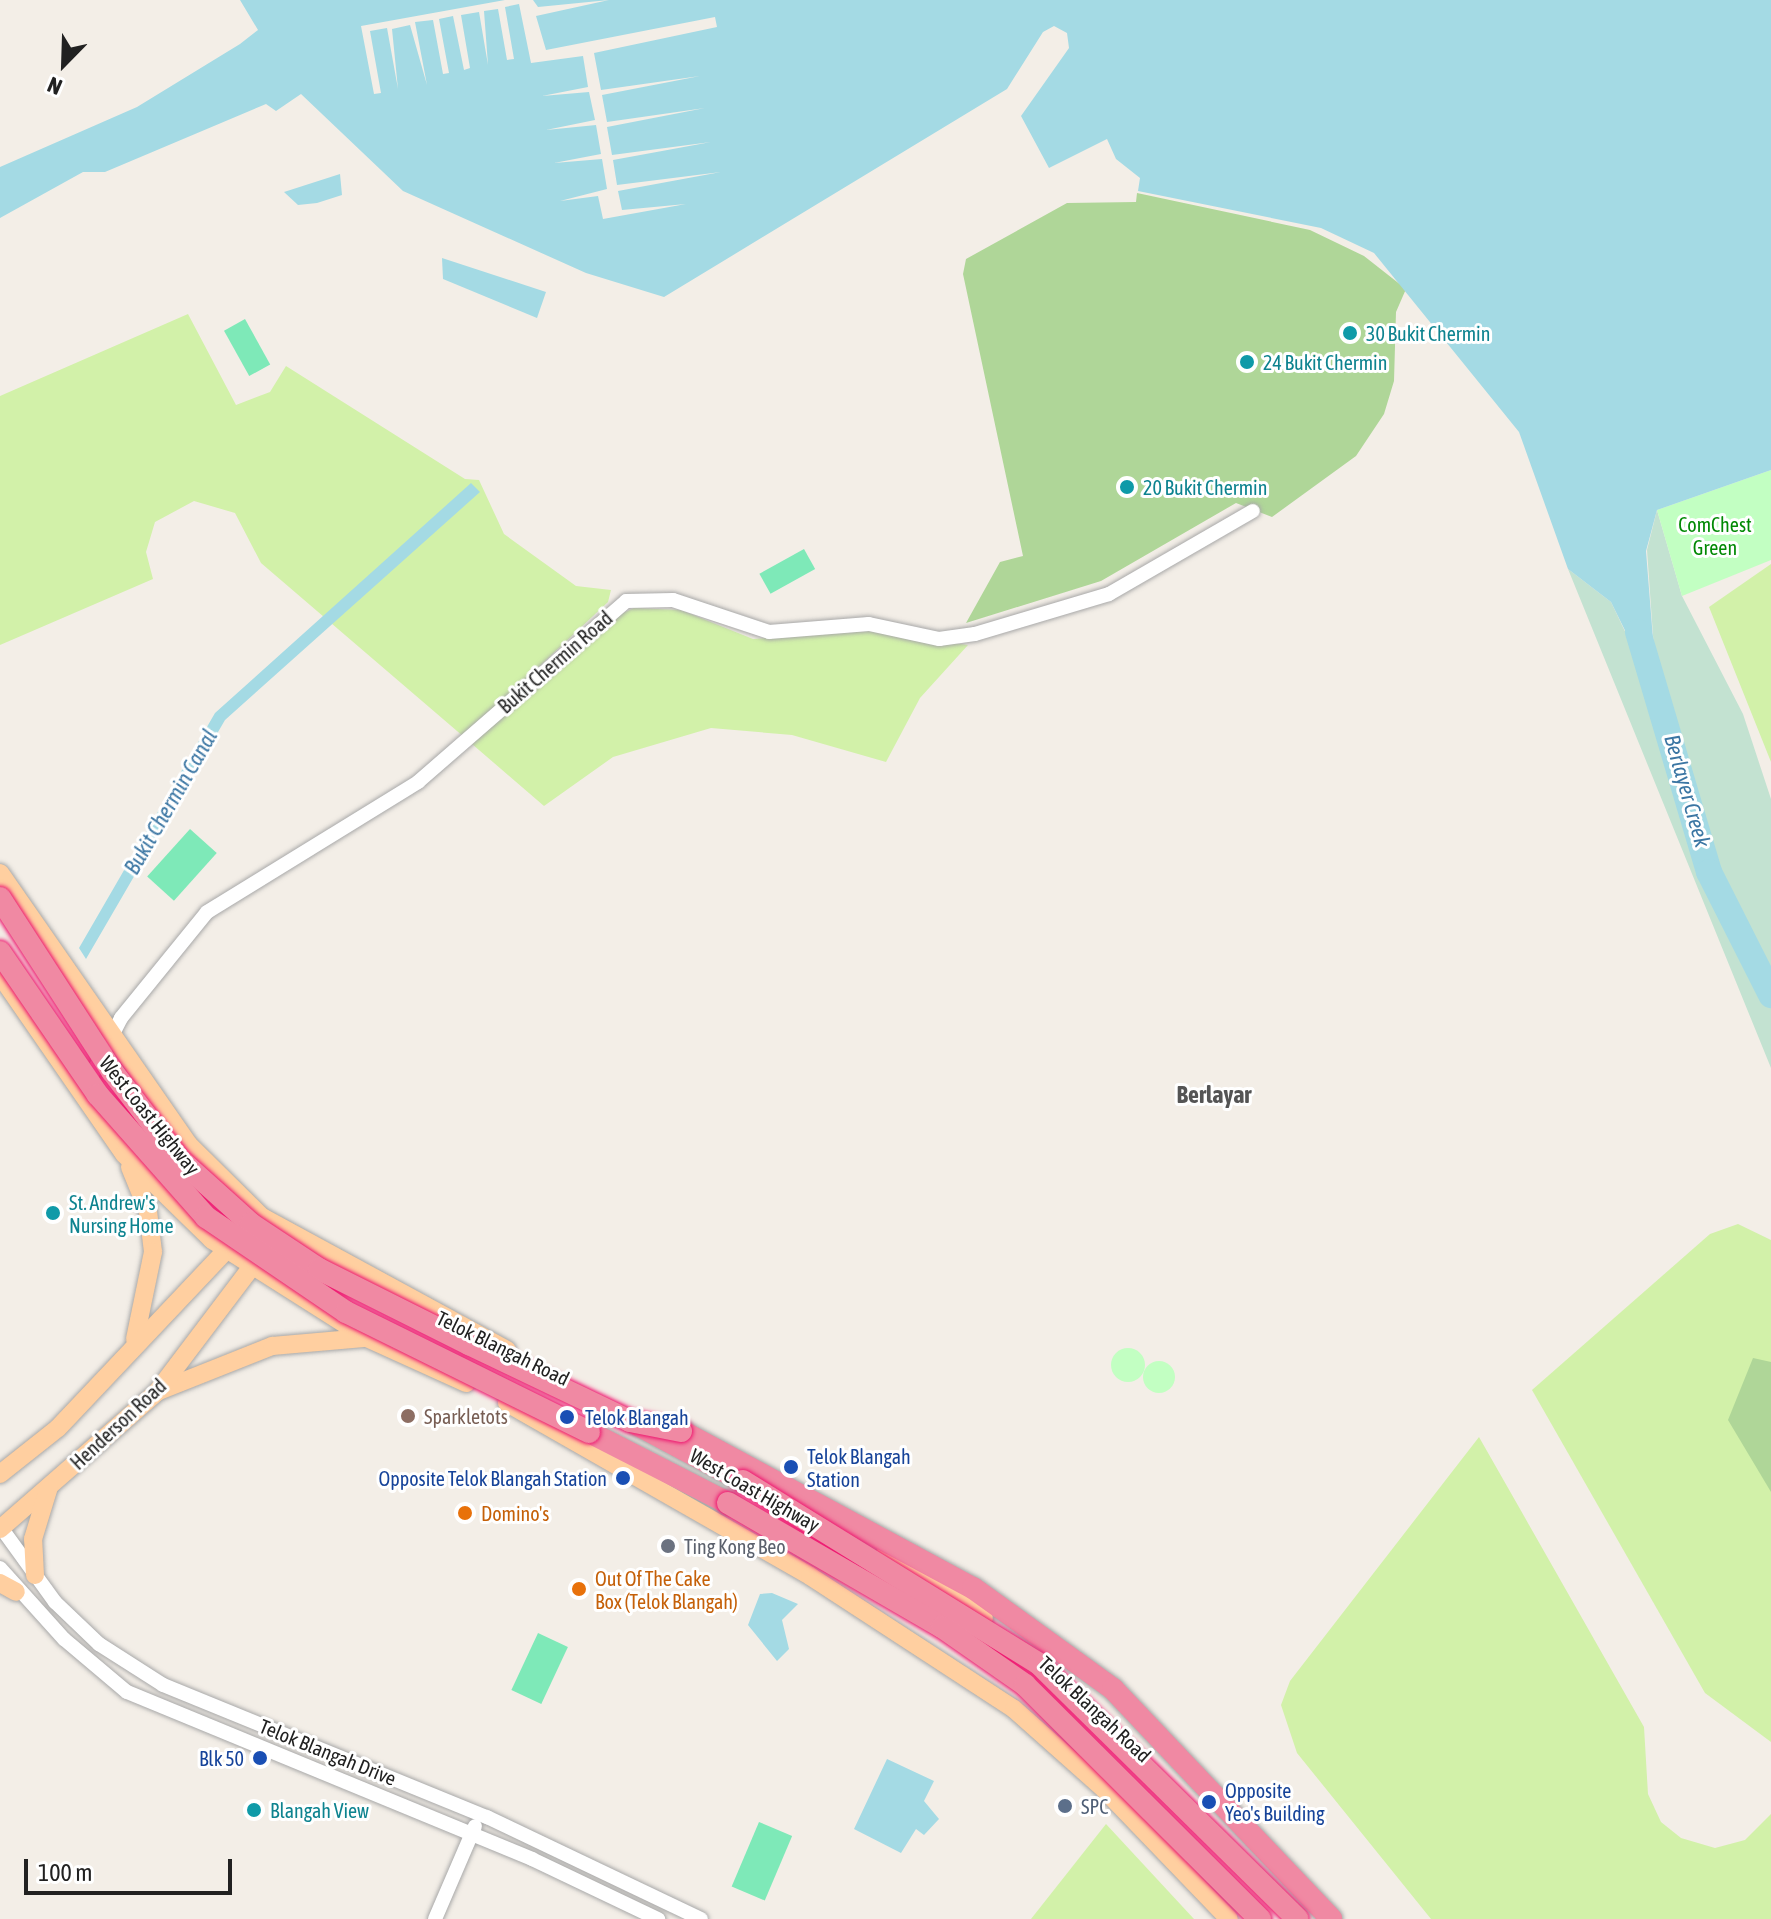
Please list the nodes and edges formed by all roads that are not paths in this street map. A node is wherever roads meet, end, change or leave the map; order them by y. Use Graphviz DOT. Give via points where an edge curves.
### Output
graph roads {
  1 [pos="1253,511"];
  2 [pos="0,873"];
  3 [pos="0,898"];
  4 [pos="0,952"];
  5 [pos="0,975"];
  6 [pos="110,1037"];
  7 [pos="85,1104"];
  8 [pos="124,1154"];
  9 [pos="262,1217"];
  10 [pos="281,1231"];
  11 [pos="225,1250"];
  12 [pos="250,1268"];
  13 [pos="367,1338"];
  14 [pos="497,1345"];
  15 [pos="132,1346"];
  16 [pos="486,1391"];
  17 [pos="157,1392"];
  18 [pos="630,1421"];
  19 [pos="0,1474"];
  20 [pos="49,1487"];
  21 [pos="0,1527"];
  22 [pos="0,1568"];
  23 [pos="35,1575"];
  24 [pos="8,1588"];
  25 [pos="1199,1809"];
  26 [pos="479,1814"];
  27 [pos="472,1834"];
  28 [pos="1165,1850"];
  29 [pos="1321,1916"];
  30 [pos="435,1919"];
  31 [pos="658,1919"];
  32 [pos="701,1919"];
  33 [pos="1229,1919"];
  34 [pos="1260,1919"];
  35 [pos="1298,1919"];
  1 -- 6 [label="street, Bukit Chermin Road" via="1109,594 975,634 939,639 869,624 769,632 673,600 626,601 418,782 207,912"];
  2 -- 6 [label="main road, Telok Blangah Road"];
  3 -- 18 [label="highway, West Coast Highway, bridge" via="124,1088 180,1160 251,1224 319,1269"];
  4 -- 34 [label="highway, West Coast Highway, bridge" via="163,1177 254,1254 346,1312 728,1503 942,1627 1025,1685"];
  5 -- 7 [label="main road"];
  6 -- 7 [label="street, Bukit Chermin Road"];
  6 -- 9 [label="main road, Telok Blangah Road" via="189,1145"];
  7 -- 8 [label="main road"];
  8 -- 11 [label="main road"];
  8 -- 15 [label="main road" via="148,1211 153,1252"];
  9 -- 10 [label="main road, Telok Blangah Road"];
  9 -- 11 [label="main road, Henderson Road"];
  10 -- 12 [label="main road, Henderson Road"];
  10 -- 14 [label="main road, Telok Blangah Road"];
  11 -- 12 [label="main road"];
  11 -- 15 [label="main road, Henderson Road"];
  12 -- 13 [label="main road"];
  12 -- 17 [label="main road, Henderson Road"];
  13 -- 16 [label="main road"];
  13 -- 17 [label="main road" via="272,1346"];
  14 -- 16 [label="main road" via="479,1365"];
  14 -- 25 [label="main road, Telok Blangah Road" via="688,1439 903,1563 1046,1661"];
  15 -- 19 [label="main road, Henderson Road" via="58,1428"];
  16 -- 28 [label="main road" via="810,1576 1014,1709"];
  17 -- 20 [label="main road, Henderson Road"];
  18 -- 29 [label="highway, bridge" via="681,1431 908,1550 1037,1632 1153,1727"];
  18 -- 35 [label="highway, West Coast Highway, bridge" via="770,1497 1039,1664"];
  20 -- 21 [label="main road, Henderson Road"];
  20 -- 23 [label="main road" via="33,1539"];
  21 -- 23 [label="street, Telok Blangah Drive"];
  22 -- 24 [label="street, Telok Blangah Drive"];
  23 -- 26 [label="street, Telok Blangah Drive" via="99,1644 163,1685"];
  24 -- 27 [label="street, Telok Blangah Drive" via="127,1692"];
  25 -- 28 [label="main road" via="1170,1834"];
  25 -- 29 [label="main road, Telok Blangah Road"];
  26 -- 27 [label="street"];
  26 -- 32 [label="street, Telok Blangah Drive"];
  27 -- 30 [label="street"];
  27 -- 31 [label="street, Telok Blangah Drive"];
  28 -- 33 [label="main road"];
}
